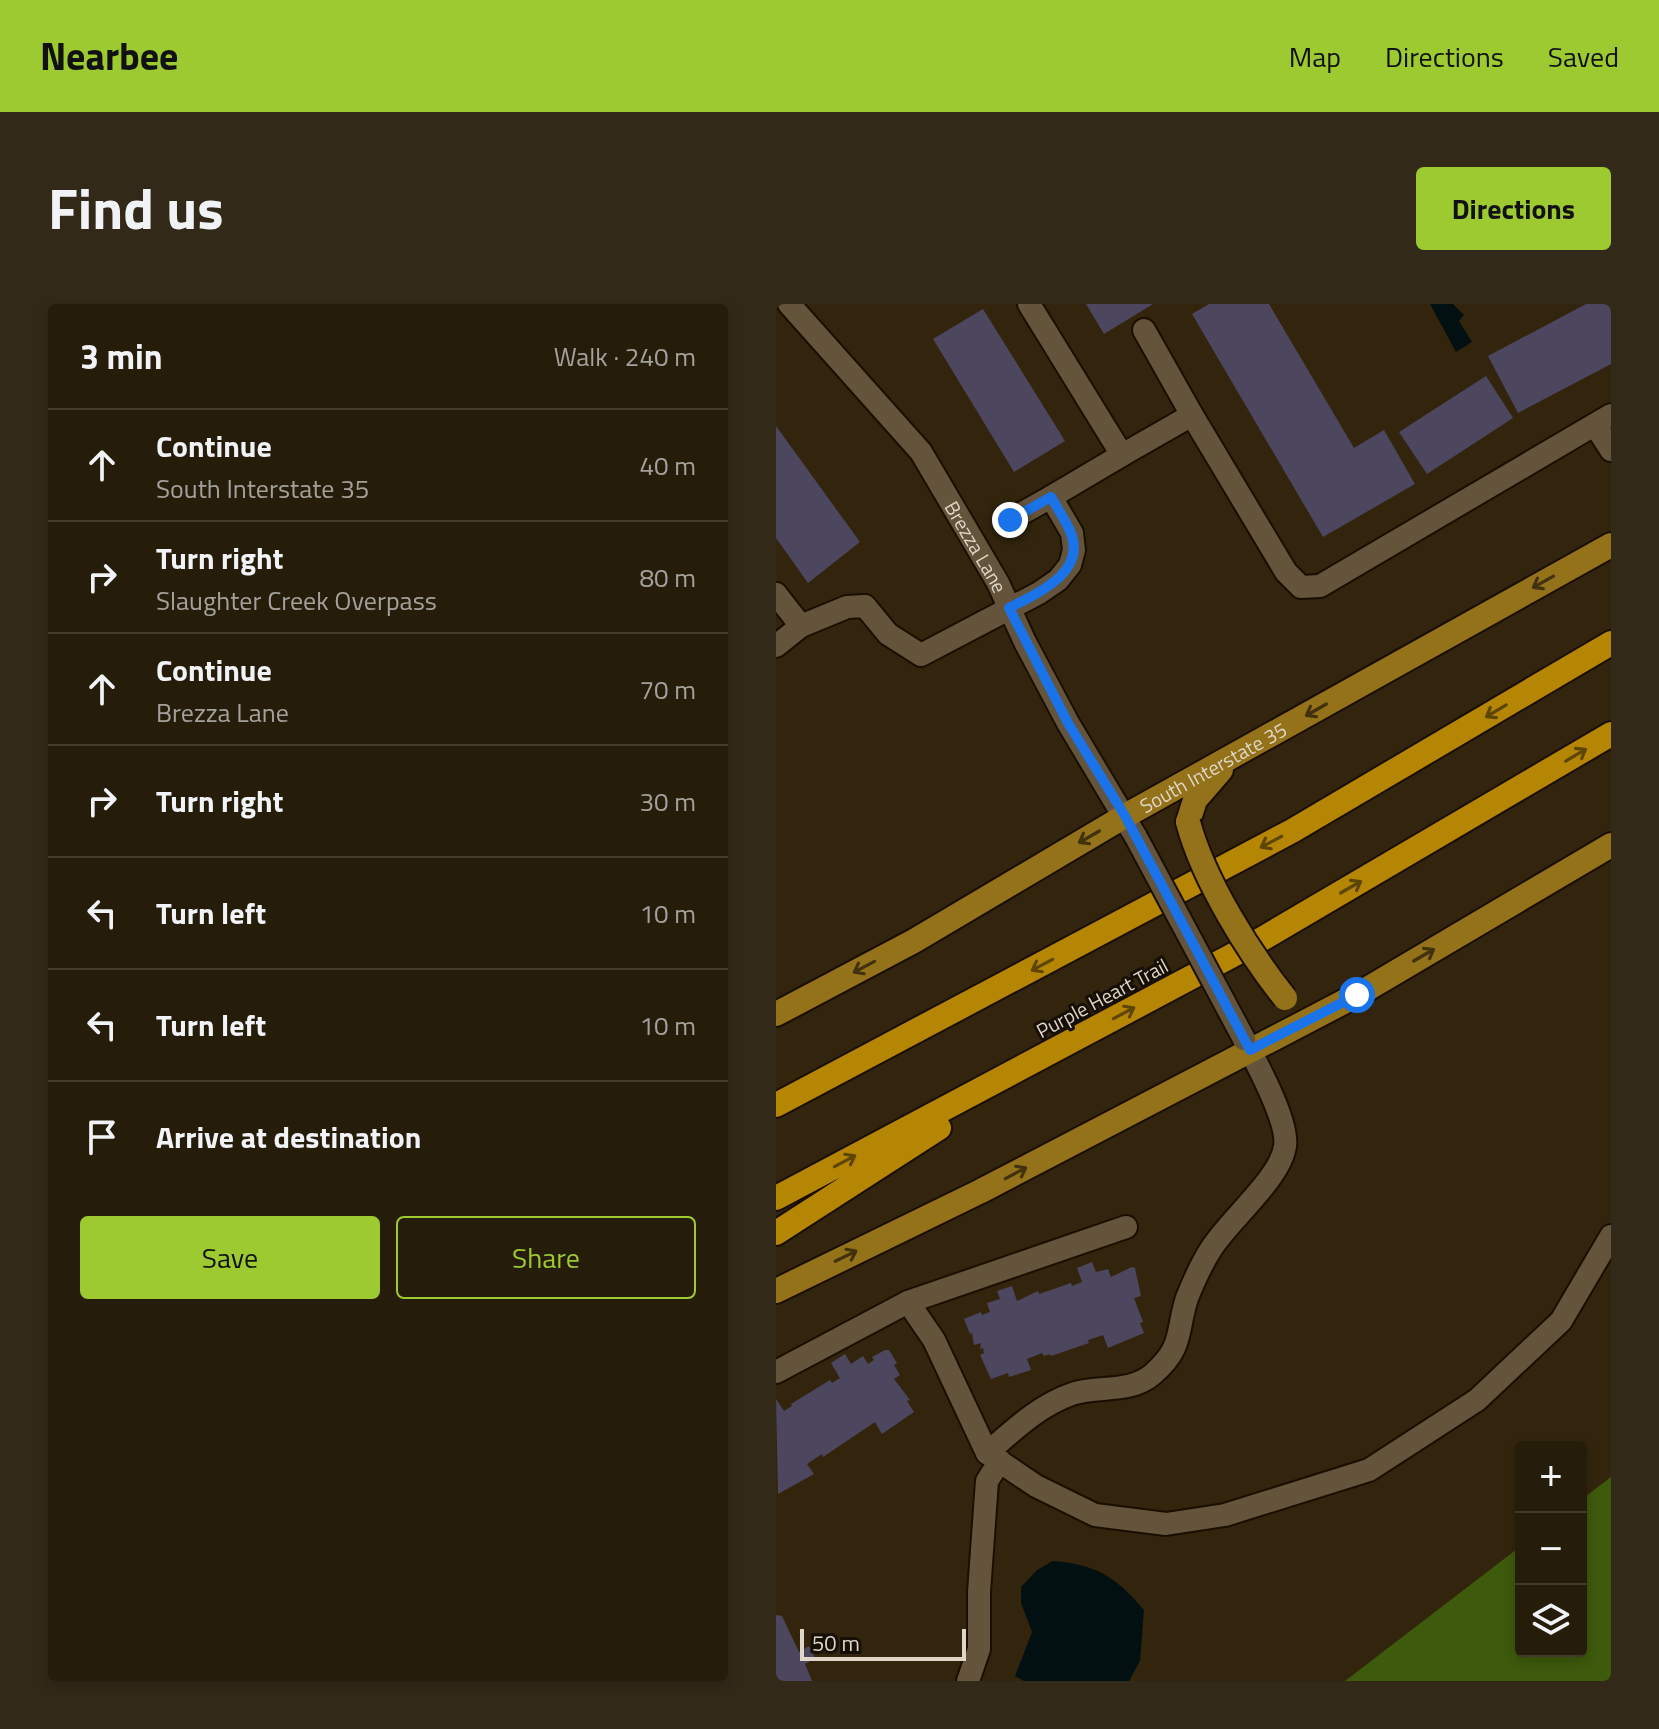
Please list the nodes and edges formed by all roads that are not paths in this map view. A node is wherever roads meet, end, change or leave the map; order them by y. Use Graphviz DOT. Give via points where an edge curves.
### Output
graph roads {
  1 [pos="789,304"];
  2 [pos="1029,304"];
  3 [pos="1144,330"];
  4 [pos="1192,415"];
  5 [pos="1603,420"];
  6 [pos="1611,450"];
  7 [pos="1122,455"];
  8 [pos="1051,497"];
  9 [pos="1010,520"];
  10 [pos="1611,545"];
  11 [pos="776,594"];
  12 [pos="1009,608"];
  13 [pos="801,626"];
  14 [pos="1611,643"];
  15 [pos="776,646"];
  16 [pos="1611,734"];
  17 [pos="1230,759"];
  18 [pos="1131,827"];
  19 [pos="1611,845"];
  20 [pos="1357,995"];
  21 [pos="776,1014"];
  22 [pos="1079,1037"];
  23 [pos="1247,1044"];
  24 [pos="831,1077"];
  25 [pos="776,1090"];
  26 [pos="776,1105"];
  27 [pos="776,1198"];
  28 [pos="1126,1227"];
  29 [pos="776,1233"];
  30 [pos="1611,1236"];
  31 [pos="776,1291"];
  32 [pos="908,1302"];
  33 [pos="776,1372"];
  34 [pos="994,1457"];
  35 [pos="968,1681"];
  1 -- 12 [label="street, Brezza Lane" via="921,452"];
  2 -- 7 [label="street"];
  3 -- 4 [label="street"];
  4 -- 5 [label="street" via="1286,572 1301,587 1320,586"];
  4 -- 7 [label="street"];
  5 -- 6 [label="street"];
  7 -- 8 [label="street"];
  8 -- 9 [label="street"];
  8 -- 12 [label="street" via="1072,533 1070,565 1049,586"];
  10 -- 17 [label="main road, South Interstate 35, one-way"];
  11 -- 13 [label="street"];
  12 -- 13 [label="street" via="921,655 888,634 865,606 847,607"];
  12 -- 18 [label="street, Brezza Lane" via="1068,723"];
  13 -- 15 [label="street"];
  14 -- 24 [label="highway, one-way" via="1292,831"];
  22 -- 16 [label="highway, Purple Heart Trail, one-way" via="1250,946"];
  17 -- 18 [label="main road, South Interstate 35"];
  17 -- 20 [label="main road, bridge" via="1195,800 1188,822 1195,848 1229,912 1264,972 1296,1007 1326,1007"];
  18 -- 21 [label="main road, South Interstate 35, one-way"];
  18 -- 23 [label="street, Brezza Lane, bridge"];
  20 -- 19 [label="main road, one-way"];
  20 -- 23 [label="main road"];
  27 -- 22 [label="highway, Purple Heart Trail, one-way"];
  22 -- 29 [label="highway"];
  31 -- 23 [label="main road, one-way" via="981,1191"];
  23 -- 34 [label="street, Brezza Lane" via="1284,1127 1286,1144 1281,1161 1211,1249 1187,1298 1176,1350 1151,1376 1113,1390 1075,1393 1040,1408"];
  24 -- 25 [label="highway"];
  24 -- 26 [label="highway"];
  28 -- 32 [label="street"];
  30 -- 34 [label="street" via="1561,1321 1477,1400 1369,1470 1225,1515 1166,1524 1095,1515 1036,1486"];
  32 -- 33 [label="street"];
  32 -- 34 [label="street" via="934,1340"];
  34 -- 35 [label="street" via="987,1481 979,1649"];
}
